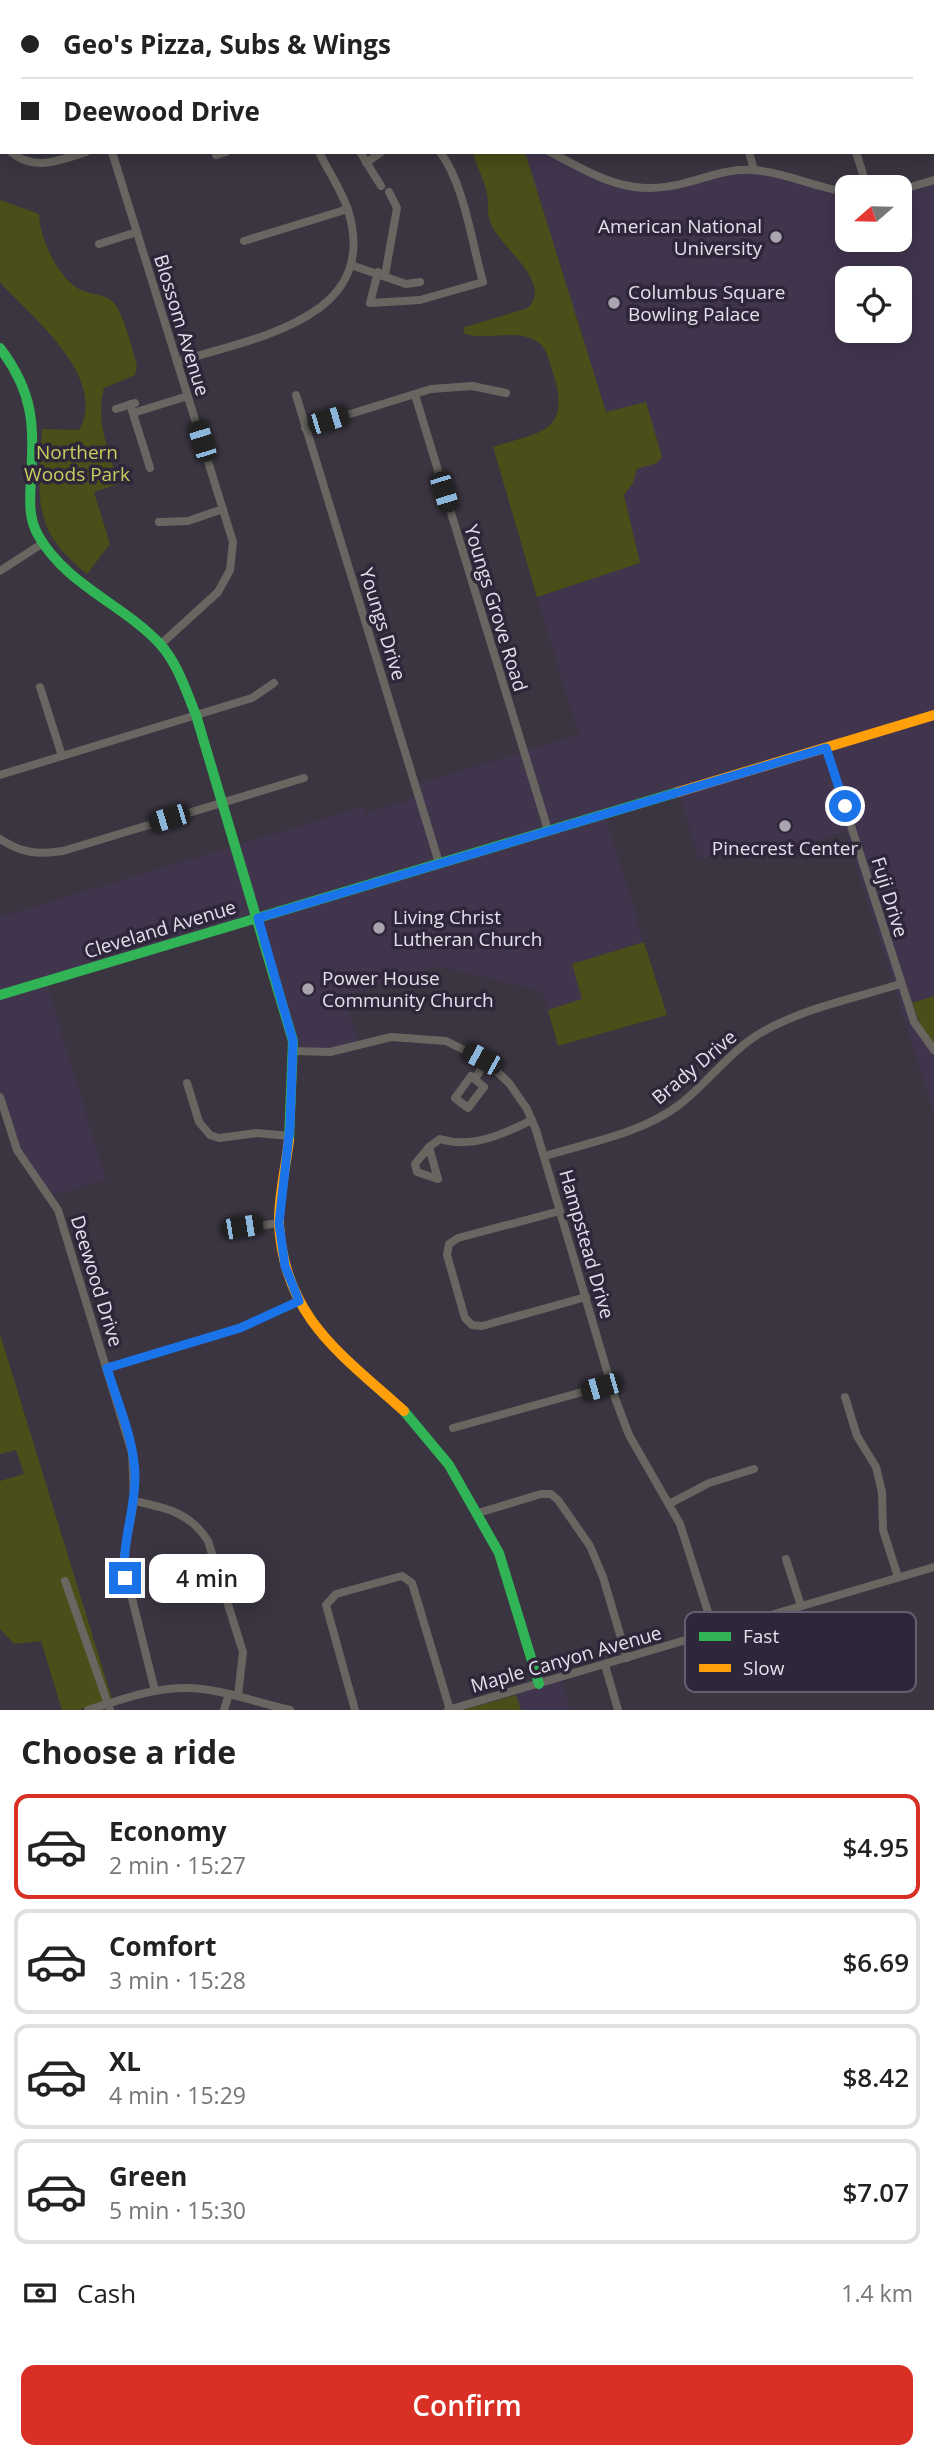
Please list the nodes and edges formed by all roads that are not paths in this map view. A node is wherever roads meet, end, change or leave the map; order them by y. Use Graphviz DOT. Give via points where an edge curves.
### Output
graph roads {
  1 [pos="12,154"];
  2 [pos="78,154"];
  3 [pos="113,154"];
  4 [pos="219,154"];
  5 [pos="320,154"];
  6 [pos="361,154"];
  7 [pos="378,154"];
  8 [pos="442,154"];
  9 [pos="554,154"];
  10 [pos="750,154"];
  11 [pos="857,154"];
  12 [pos="216,155"];
  13 [pos="366,163"];
  14 [pos="754,170"];
  15 [pos="863,175"];
  16 [pos="934,180"];
  17 [pos="381,186"];
  18 [pos="912,186"];
  19 [pos="835,189"];
  20 [pos="389,192"];
  21 [pos="348,209"];
  22 [pos="136,232"];
  23 [pos="244,241"];
  24 [pos="99,244"];
  25 [pos="351,265"];
  26 [pos="381,274"];
  27 [pos="420,282"];
  28 [pos="0,348"];
  29 [pos="177,362"];
  30 [pos="506,393"];
  31 [pos="296,395"];
  32 [pos="415,395"];
  33 [pos="188,396"];
  34 [pos="132,407"];
  35 [pos="116,409"];
  36 [pos="306,428"];
  37 [pos="150,468"];
  38 [pos="223,509"];
  39 [pos="159,522"];
  40 [pos="43,543"];
  41 [pos="0,571"];
  42 [pos="160,645"];
  43 [pos="274,682"];
  44 [pos="40,687"];
  45 [pos="196,715"];
  46 [pos="934,715"];
  47 [pos="826,748"];
  48 [pos="62,756"];
  49 [pos="0,775"];
  50 [pos="304,778"];
  51 [pos="223,802"];
  52 [pos="548,831"];
  53 [pos="0,839"];
  54 [pos="439,863"];
  55 [pos="258,918"];
  56 [pos="901,984"];
  57 [pos="0,995"];
  58 [pos="934,1050"];
  59 [pos="293,1051"];
  60 [pos="486,1061"];
  61 [pos="475,1079"];
  62 [pos="187,1083"];
  63 [pos="0,1097"];
  64 [pos="532,1120"];
  65 [pos="289,1136"];
  66 [pos="429,1147"];
  67 [pos="545,1156"];
  68 [pos="560,1211"];
  69 [pos="279,1223"];
  70 [pos="229,1230"];
  71 [pos="586,1297"];
  72 [pos="299,1301"];
  73 [pos="107,1368"];
  74 [pos="611,1384"];
  75 [pos="845,1397"];
  76 [pos="453,1428"];
  77 [pos="754,1469"];
  78 [pos="134,1501"];
  79 [pos="669,1504"];
  80 [pos="478,1513"];
  81 [pos="786,1559"];
  82 [pos="934,1567"];
  83 [pos="898,1577"];
  84 [pos="65,1580"];
  85 [pos="801,1606"];
  86 [pos="708,1612"];
  87 [pos="780,1612"];
  88 [pos="685,1640"];
  89 [pos="627,1658"];
  90 [pos="605,1665"];
  91 [pos="538,1684"];
  92 [pos="155,1690"];
  93 [pos="233,1695"];
  94 [pos="109,1707"];
  95 [pos="88,1710"];
  96 [pos="224,1710"];
  97 [pos="290,1710"];
  98 [pos="355,1710"];
  99 [pos="449,1710"];
  100 [pos="618,1710"];
  1 -- 2 [label="street" via="20,161 37,164"];
  3 -- 22 [label="street, Blossom Avenue"];
  4 -- 12 [label="street"];
  5 -- 21 [label="street"];
  6 -- 13 [label="street"];
  7 -- 13 [label="street"];
  8 -- 26 [label="street" via="460,197 483,282 420,300 370,303"];
  9 -- 14 [label="street" via="634,189"];
  10 -- 14 [label="street"];
  11 -- 15 [label="street"];
  13 -- 17 [label="street"];
  14 -- 19 [label="street"];
  16 -- 18 [label="street"];
  20 -- 26 [label="street" via="397,208"];
  21 -- 23 [label="street"];
  21 -- 25 [label="street" via="354,247"];
  22 -- 24 [label="street"];
  22 -- 29 [label="street, Blossom Avenue"];
  25 -- 26 [label="street"];
  25 -- 29 [label="street" via="327,305 288,327"];
  26 -- 27 [label="street" via="406,284"];
  28 -- 40 [label="street" via="30,395 30,510"];
  29 -- 33 [label="street, Blossom Avenue"];
  30 -- 32 [label="street" via="472,386"];
  31 -- 36 [label="street, Youngs Drive"];
  32 -- 36 [label="street"];
  32 -- 52 [label="street, Youngs Grove Road"];
  33 -- 34 [label="street"];
  33 -- 38 [label="street, Blossom Avenue"];
  34 -- 35 [label="street"];
  34 -- 37 [label="street"];
  36 -- 54 [label="street, Youngs Drive"];
  38 -- 39 [label="street" via="188,521"];
  38 -- 42 [label="street, Blossom Avenue" via="233,542 230,570 218,592"];
  40 -- 41 [label="street"];
  40 -- 42 [label="street" via="70,572"];
  42 -- 45 [label="street" via="180,673"];
  43 -- 45 [label="street" via="252,698"];
  44 -- 48 [label="street"];
  45 -- 48 [label="street"];
  45 -- 51 [label="street"];
  46 -- 47 [label="street, Cleveland Avenue"];
  47 -- 52 [label="street, Cleveland Avenue"];
  47 -- 56 [label="street, Fuji Drive"];
  48 -- 49 [label="street"];
  50 -- 51 [label="street"];
  51 -- 53 [label="street" via="40,855 18,851"];
  51 -- 55 [label="street"];
  52 -- 54 [label="street, Cleveland Avenue"];
  54 -- 55 [label="street, Cleveland Avenue"];
  55 -- 57 [label="street, Cleveland Avenue"];
  55 -- 59 [label="street"];
  56 -- 58 [label="street, Fuji Drive" via="919,1034"];
  56 -- 67 [label="street, Brady Drive" via="779,1023 730,1055 663,1116 615,1136"];
  59 -- 60 [label="street, Hampstead Drive" via="330,1052 375,1040 416,1037 446,1041"];
  59 -- 65 [label="street"];
  60 -- 61 [label="street"];
  60 -- 64 [label="street, Hampstead Drive" via="515,1091"];
  62 -- 65 [label="street" via="199,1122 210,1135"];
  63 -- 73 [label="street, Deewood Drive" via="17,1150 58,1210"];
  64 -- 66 [label="street" via="499,1136 455,1143 440,1139"];
  64 -- 67 [label="street, Hampstead Drive"];
  65 -- 69 [label="street"];
  67 -- 68 [label="street, Hampstead Drive"];
  68 -- 71 [label="street, Hampstead Drive"];
  68 -- 71 [label="street" via="449,1244 447,1255 465,1318 482,1326"];
  69 -- 70 [label="street"];
  69 -- 72 [label="street" via="285,1266"];
  71 -- 74 [label="street, Hampstead Drive"];
  72 -- 73 [label="street" via="240,1328"];
  72 -- 80 [label="street" via="326,1342 411,1418 449,1465"];
  73 -- 78 [label="street, Deewood Drive" via="132,1453"];
  74 -- 76 [label="street"];
  74 -- 79 [label="street, Hampstead Drive" via="629,1435"];
  75 -- 83 [label="street" via="857,1436 876,1467 883,1492 883,1530"];
  77 -- 79 [label="street" via="709,1483"];
  78 -- 92 [label="street, Deewood Drive" via="123,1562"];
  78 -- 93 [label="street" via="182,1514 200,1527 208,1541 243,1652"];
  79 -- 86 [label="street, Hampstead Drive" via="688,1544"];
  80 -- 89 [label="street" via="551,1494 590,1546"];
  80 -- 91 [label="street" via="499,1553"];
  81 -- 85 [label="street"];
  82 -- 83 [label="street, Maple Canyon Avenue"];
  83 -- 85 [label="street, Maple Canyon Avenue"];
  84 -- 94 [label="street"];
  85 -- 87 [label="street, Maple Canyon Avenue"];
  88 -- 89 [label="street, Maple Canyon Avenue"];
  89 -- 90 [label="street, Maple Canyon Avenue"];
  90 -- 91 [label="street, Maple Canyon Avenue"];
  90 -- 100 [label="street"];
  91 -- 99 [label="street, Maple Canyon Avenue"];
  92 -- 93 [label="street" via="189,1688"];
  92 -- 94 [label="street"];
  93 -- 96 [label="street"];
  93 -- 97 [label="street"];
  94 -- 95 [label="street"];
  98 -- 99 [label="street" via="326,1611 328,1600 396,1576 408,1578 414,1589"];
}
